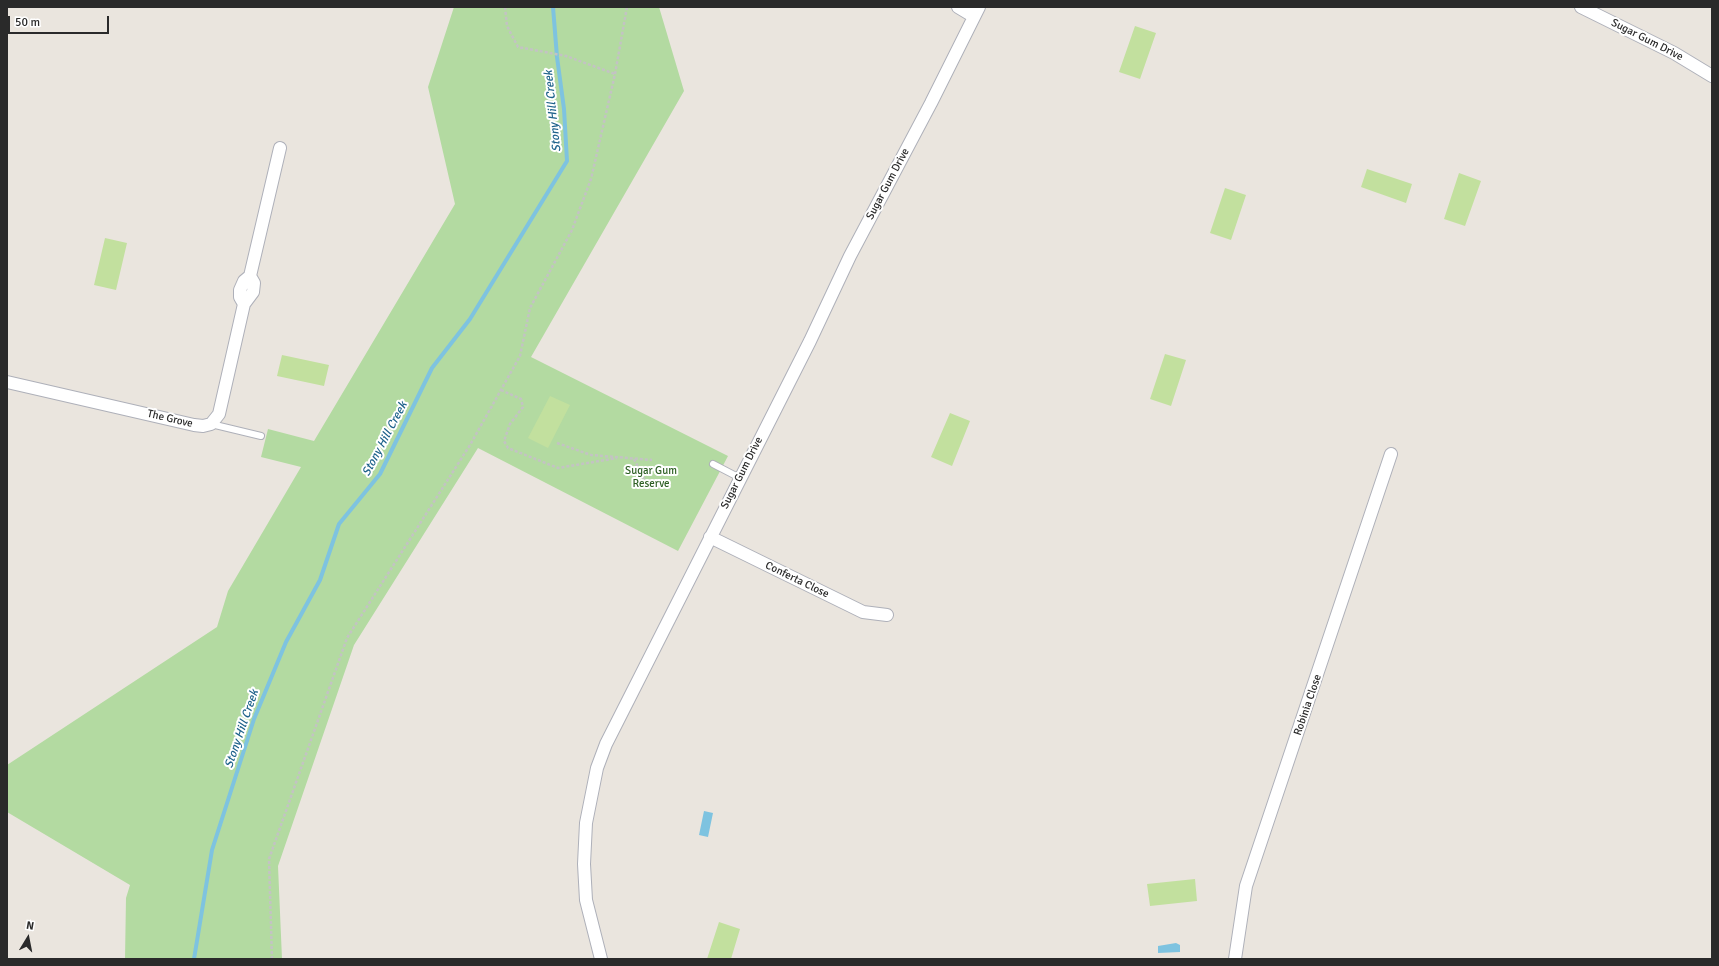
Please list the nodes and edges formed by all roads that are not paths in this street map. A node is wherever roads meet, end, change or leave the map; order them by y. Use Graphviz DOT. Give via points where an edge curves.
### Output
graph roads {
  1 [pos="958,7"];
  2 [pos="1581,7"];
  3 [pos="1595,10"];
  4 [pos="976,12"];
  5 [pos="1712,76"];
  6 [pos="280,148"];
  7 [pos="7,382"];
  8 [pos="211,424"];
  9 [pos="261,436"];
  10 [pos="1391,454"];
  11 [pos="713,464"];
  12 [pos="740,478"];
  13 [pos="710,538"];
  14 [pos="887,615"];
  15 [pos="601,959"];
  16 [pos="1235,959"];
  1 -- 4 [label="street"];
  2 -- 3 [label="street, Sugar Gum Drive"];
  3 -- 5 [label="street, Sugar Gum Drive"];
  4 -- 12 [label="street, Sugar Gum Drive" via="850,256"];
  6 -- 8 [label="street" via="250,276 254,283 253,292 244,304 219,414"];
  7 -- 8 [label="street, The Grove" via="194,425"];
  8 -- 9 [label="lane"];
  10 -- 16 [label="street, Robinia Close" via="1246,886"];
  11 -- 12 [label="lane"];
  12 -- 13 [label="street, Sugar Gum Drive"];
  13 -- 14 [label="street, Conferta Close" via="863,612"];
  13 -- 15 [label="street, Sugar Gum Drive" via="614,726 597,768 586,823 584,864 586,900"];
}
